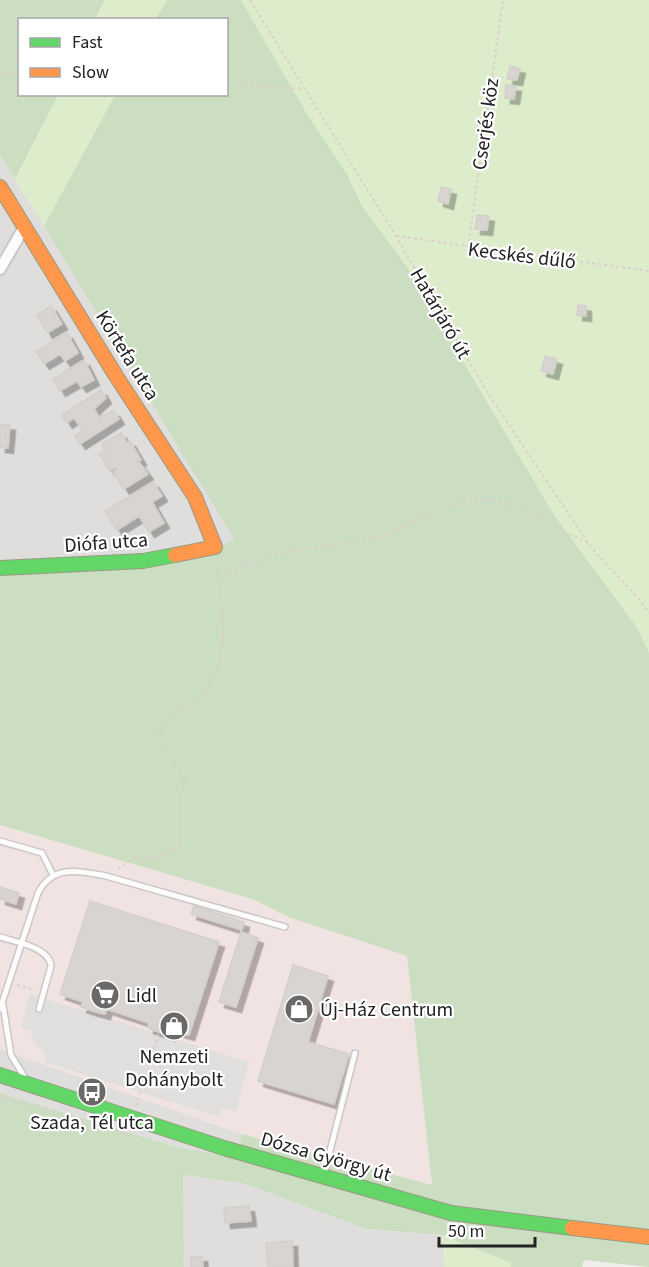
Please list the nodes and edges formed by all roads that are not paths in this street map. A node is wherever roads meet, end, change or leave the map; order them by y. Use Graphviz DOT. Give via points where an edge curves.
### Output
graph roads {
  1 [pos="0,187"];
  2 [pos="25,225"];
  3 [pos="0,269"];
  4 [pos="215,547"];
  5 [pos="0,568"];
  6 [pos="0,840"];
  7 [pos="52,875"];
  8 [pos="285,927"];
  9 [pos="0,937"];
  10 [pos="22,945"];
  11 [pos="2,994"];
  12 [pos="3,1002"];
  13 [pos="0,1009"];
  14 [pos="39,1009"];
  15 [pos="355,1053"];
  16 [pos="0,1075"];
  17 [pos="30,1084"];
  18 [pos="324,1174"];
  19 [pos="649,1237"];
  1 -- 2 [label="main road, Körtefa utca"];
  2 -- 3 [label="street"];
  2 -- 4 [label="main road, Körtefa utca" via="116,376 195,496"];
  4 -- 5 [label="main road, Diófa utca" via="142,561"];
  6 -- 7 [label="lane" via="42,853"];
  7 -- 8 [label="lane" via="76,870 114,878"];
  7 -- 10 [label="lane" via="38,893"];
  9 -- 10 [label="lane"];
  10 -- 11 [label="lane"];
  10 -- 14 [label="lane" via="45,952 50,959"];
  11 -- 12 [label="lane"];
  12 -- 13 [label="lane"];
  12 -- 17 [label="lane" via="11,1055"];
  15 -- 18 [label="lane"];
  16 -- 17 [label="main road, Dózsa György út"];
  17 -- 18 [label="main road, Dózsa György út" via="224,1148"];
  18 -- 19 [label="main road, Dózsa György út" via="451,1213"];
}
